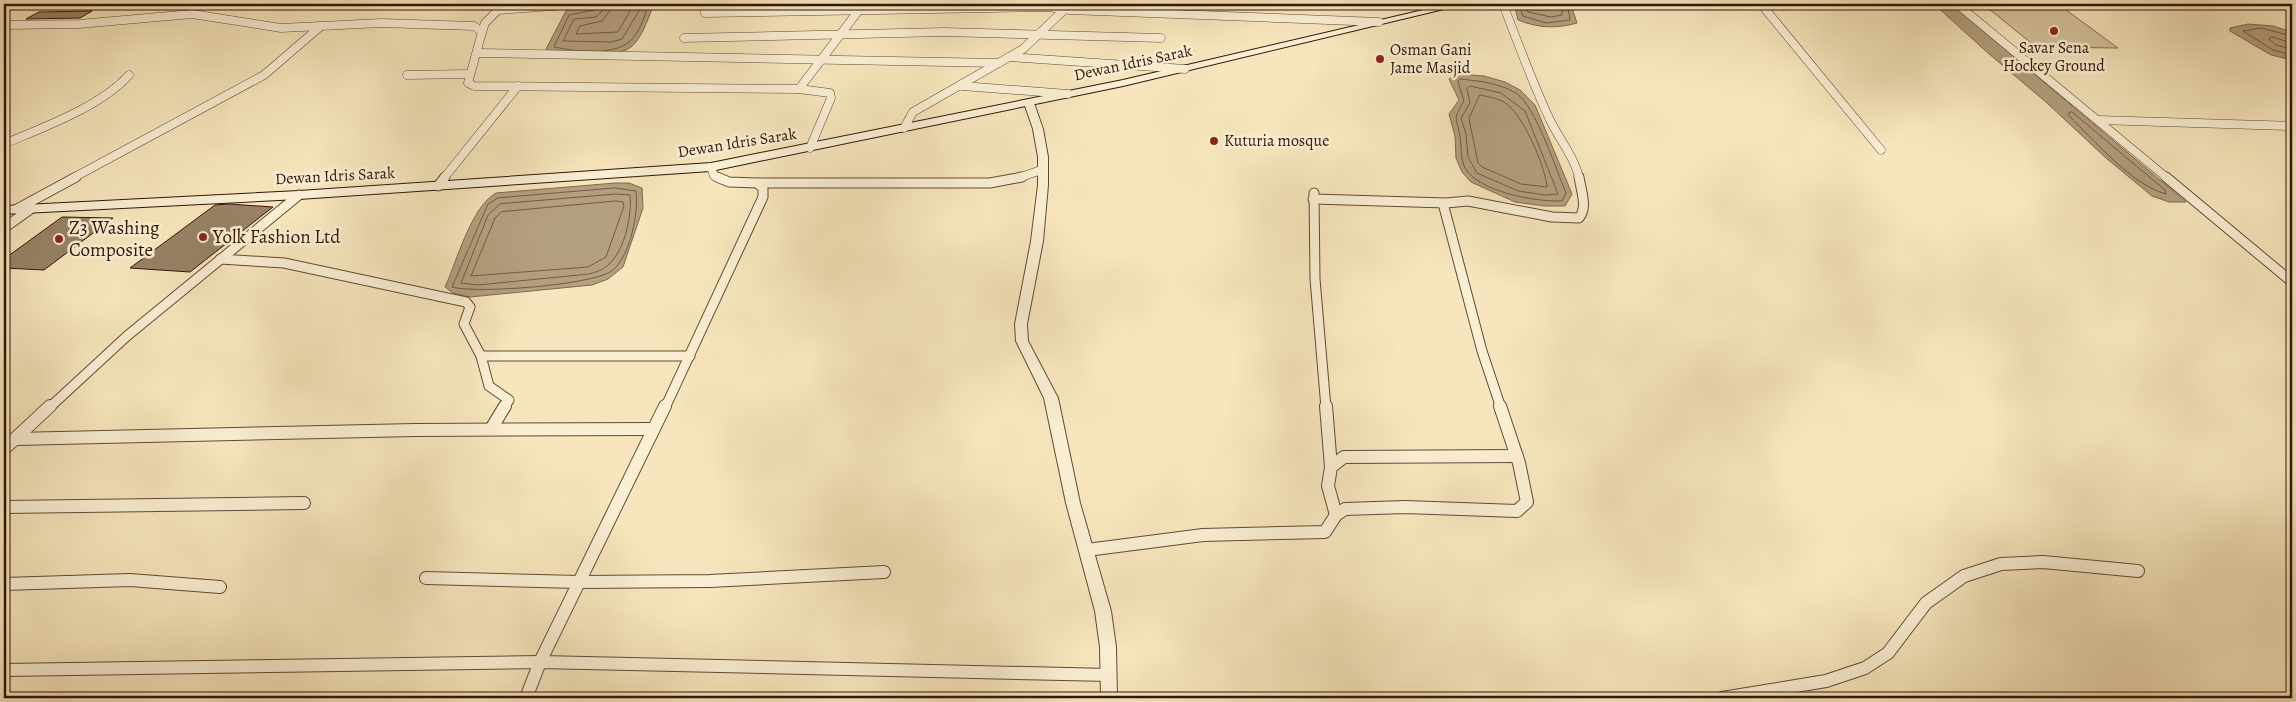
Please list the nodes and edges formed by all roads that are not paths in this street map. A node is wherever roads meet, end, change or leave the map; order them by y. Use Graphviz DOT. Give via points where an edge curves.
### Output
graph roads {
  1 [pos="642,4"];
  2 [pos="695,4"];
  3 [pos="1070,4"];
  4 [pos="1436,4"];
  5 [pos="1458,4"];
  6 [pos="1503,4"];
  7 [pos="1761,4"];
  8 [pos="1957,4"];
  9 [pos="861,7"];
  10 [pos="1063,10"];
  11 [pos="1380,22"];
  12 [pos="485,23"];
  13 [pos="4,25"];
  14 [pos="321,26"];
  15 [pos="474,26"];
  16 [pos="482,32"];
  17 [pos="1040,33"];
  18 [pos="842,34"];
  19 [pos="684,38"];
  20 [pos="1161,38"];
  21 [pos="479,53"];
  22 [pos="1009,57"];
  23 [pos="823,59"];
  24 [pos="999,63"];
  25 [pos="1186,69"];
  26 [pos="469,74"];
  27 [pos="129,75"];
  28 [pos="407,75"];
  29 [pos="518,86"];
  30 [pos="962,86"];
  31 [pos="799,89"];
  32 [pos="1068,94"];
  33 [pos="1029,102"];
  34 [pos="2098,120"];
  35 [pos="2292,126"];
  36 [pos="904,128"];
  37 [pos="4,144"];
  38 [pos="810,148"];
  39 [pos="1881,150"];
  40 [pos="711,167"];
  41 [pos="1044,169"];
  42 [pos="757,184"];
  43 [pos="438,186"];
  44 [pos="299,195"];
  45 [pos="1446,203"];
  46 [pos="32,208"];
  47 [pos="17,209"];
  48 [pos="4,210"];
  49 [pos="4,228"];
  50 [pos="220,259"];
  51 [pos="2292,282"];
  52 [pos="482,356"];
  53 [pos="690,356"];
  54 [pos="491,429"];
  55 [pos="653,429"];
  56 [pos="15,439"];
  57 [pos="4,450"];
  58 [pos="1517,456"];
  59 [pos="1332,467"];
  60 [pos="304,503"];
  61 [pos="4,507"];
  62 [pos="1336,515"];
  63 [pos="1087,550"];
  64 [pos="2138,571"];
  65 [pos="884,572"];
  66 [pos="426,578"];
  67 [pos="578,582"];
  68 [pos="4,584"];
  69 [pos="220,587"];
  70 [pos="540,662"];
  71 [pos="4,670"];
  72 [pos="1109,675"];
  73 [pos="526,698"];
  74 [pos="1110,698"];
  75 [pos="1722,698"];
  1 -- 12 [label="street" via="504,9 498,10"];
  2 -- 9 [label="street" via="705,5 704,13"];
  3 -- 10 [label="street"];
  4 -- 5 [label="street"];
  5 -- 11 [label="main road, Dewan Idris Sarak"];
  6 -- 45 [label="street" via="1538,94 1560,141 1577,167 1584,212 1579,218 1552,217 1486,204"];
  7 -- 39 [label="street"];
  8 -- 34 [label="street"];
  9 -- 10 [label="street" via="1048,7"];
  9 -- 18 [label="street"];
  10 -- 11 [label="street"];
  10 -- 17 [label="street"];
  11 -- 25 [label="main road, Dewan Idris Sarak"];
  12 -- 15 [label="street"];
  12 -- 16 [label="street"];
  13 -- 14 [label="street" via="79,24 192,14 280,28"];
  14 -- 15 [label="street" via="381,23"];
  14 -- 47 [label="street" via="264,75"];
  15 -- 16 [label="street"];
  16 -- 21 [label="street"];
  17 -- 18 [label="street"];
  17 -- 20 [label="street"];
  17 -- 22 [label="street"];
  18 -- 19 [label="street"];
  18 -- 23 [label="street"];
  21 -- 23 [label="street"];
  21 -- 26 [label="street"];
  22 -- 24 [label="street"];
  22 -- 25 [label="street"];
  23 -- 24 [label="street"];
  23 -- 31 [label="street"];
  24 -- 30 [label="street"];
  25 -- 32 [label="main road, Dewan Idris Sarak"];
  26 -- 28 [label="street"];
  26 -- 29 [label="street" via="468,83 474,86"];
  27 -- 37 [label="street" via="125,82 95,100"];
  29 -- 31 [label="street"];
  29 -- 43 [label="street"];
  30 -- 32 [label="street"];
  30 -- 36 [label="street" via="913,112"];
  31 -- 38 [label="street" via="830,93 831,98"];
  32 -- 33 [label="main road, Dewan Idris Sarak"];
  33 -- 36 [label="main road, Dewan Idris Sarak"];
  33 -- 41 [label="street"];
  34 -- 35 [label="street"];
  34 -- 51 [label="street"];
  36 -- 38 [label="main road, Dewan Idris Sarak"];
  38 -- 40 [label="main road, Dewan Idris Sarak"];
  40 -- 42 [label="street" via="714,176 729,182"];
  40 -- 43 [label="main road, Dewan Idris Sarak"];
  41 -- 42 [label="street" via="1014,180 990,183"];
  41 -- 63 [label="street" via="1021,324 1022,341 1052,398 1073,503"];
  42 -- 53 [label="street" via="763,188 763,197"];
  43 -- 44 [label="main road, Dewan Idris Sarak"];
  44 -- 46 [label="main road, Dewan Idris Sarak"];
  44 -- 50 [label="street"];
  45 -- 58 [label="street" via="1450,234 1482,351"];
  45 -- 59 [label="street" via="1314,196 1315,279"];
  46 -- 47 [label="main road, Dewan Idris Sarak"];
  46 -- 49 [label="street"];
  47 -- 48 [label="main road, Dewan Idris Sarak"];
  50 -- 52 [label="street" via="284,263 466,302 470,307 464,324"];
  50 -- 56 [label="street" via="127,336"];
  52 -- 53 [label="street"];
  52 -- 54 [label="street" via="489,386 509,400"];
  53 -- 55 [label="street"];
  54 -- 55 [label="street"];
  54 -- 56 [label="street"];
  55 -- 67 [label="street"];
  56 -- 57 [label="street"];
  58 -- 59 [label="street" via="1344,457"];
  58 -- 62 [label="street" via="1527,502 1517,511 1405,507 1345,509"];
  59 -- 62 [label="street" via="1328,486"];
  60 -- 61 [label="street"];
  62 -- 63 [label="street" via="1324,532 1202,535"];
  63 -- 72 [label="street" via="1103,611"];
  64 -- 75 [label="street" via="2043,562 2001,564 1964,576 1926,604 1888,653 1865,668 1826,681"];
  65 -- 67 [label="street" via="710,581"];
  66 -- 67 [label="street"];
  67 -- 70 [label="street"];
  68 -- 69 [label="street" via="130,580"];
  70 -- 71 [label="street"];
  70 -- 72 [label="street"];
  70 -- 73 [label="street"];
  72 -- 74 [label="street"];
}
